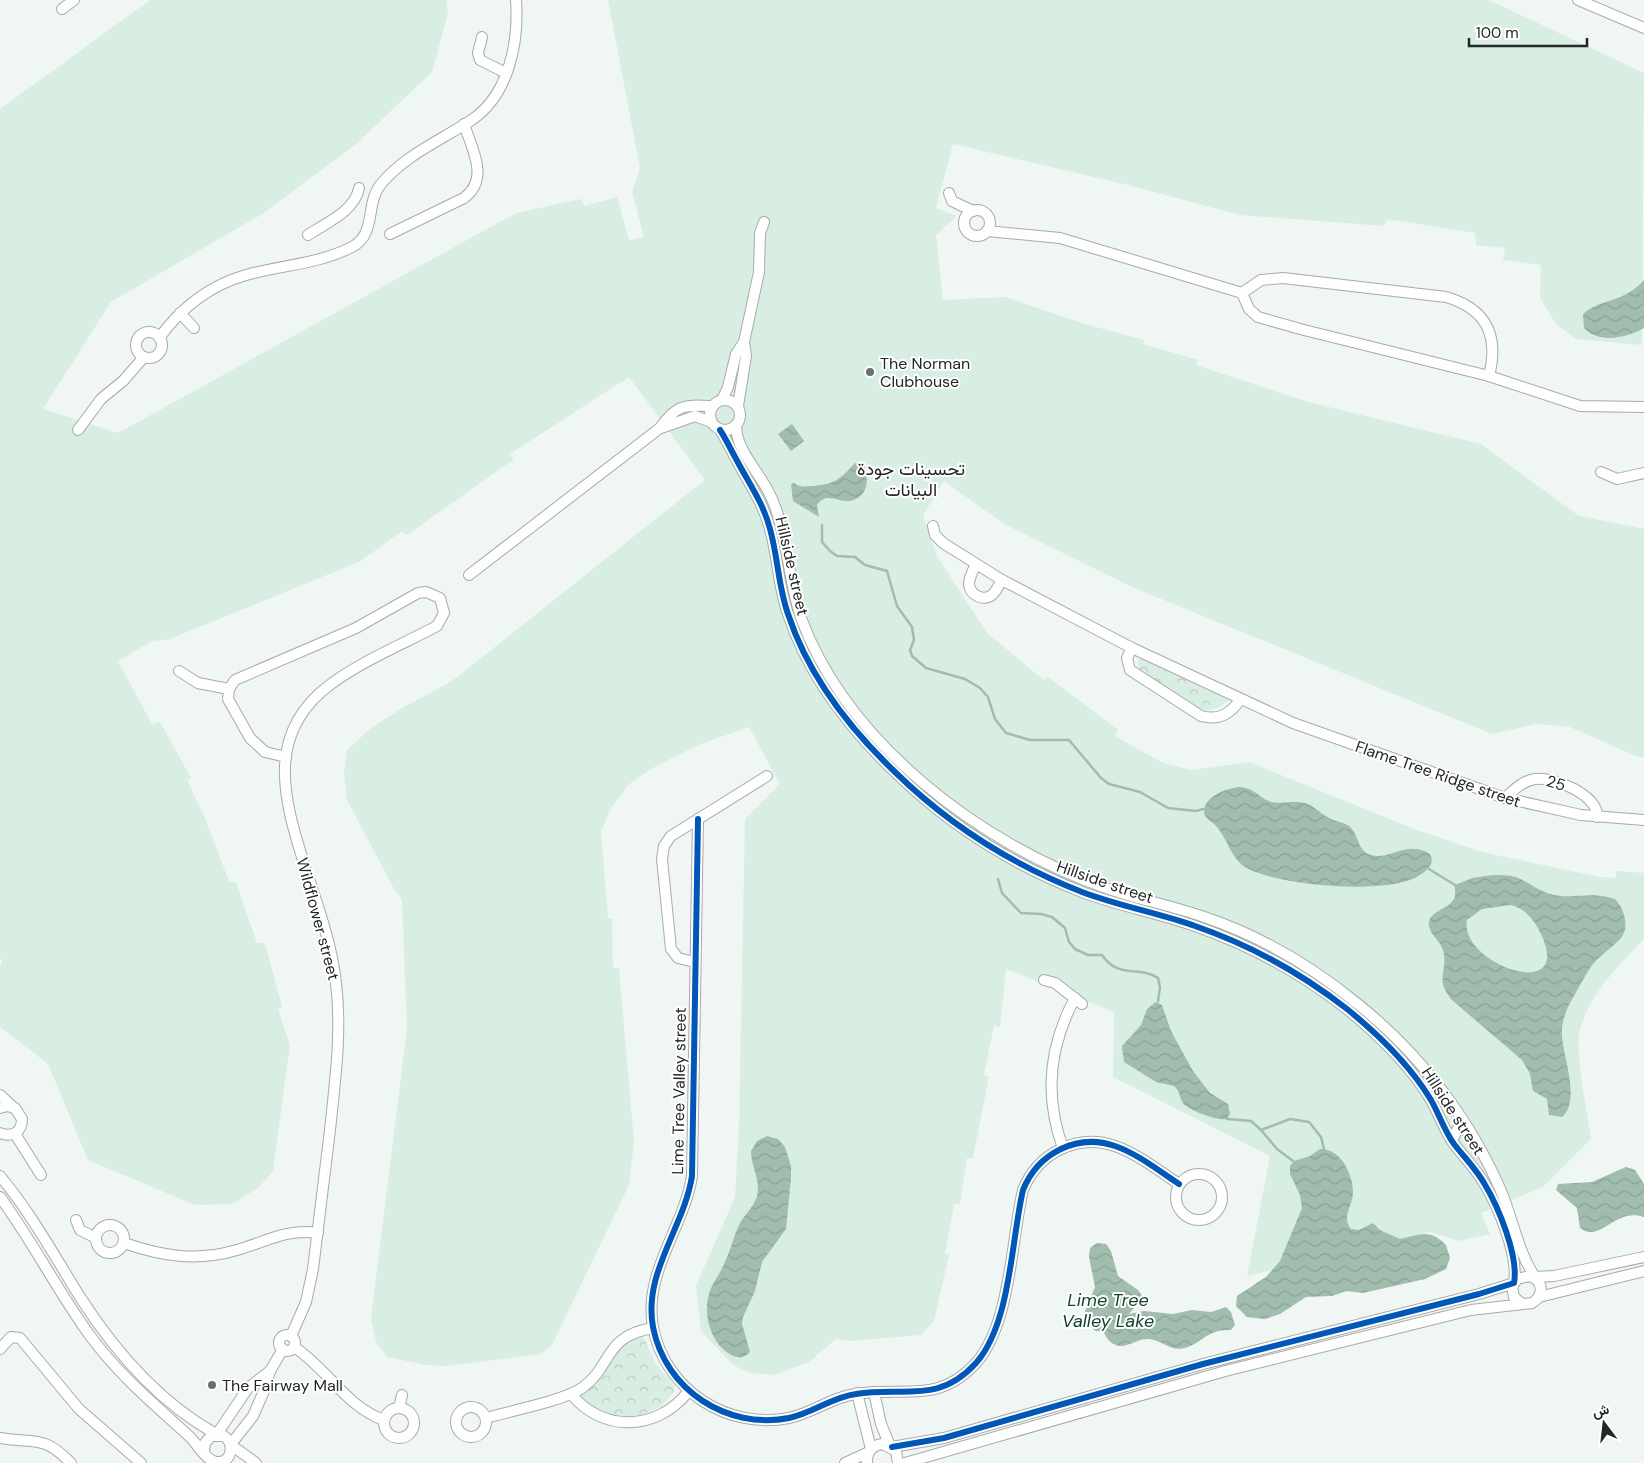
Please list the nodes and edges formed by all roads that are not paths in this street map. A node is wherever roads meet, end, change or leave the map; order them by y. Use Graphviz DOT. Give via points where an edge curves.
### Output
graph roads {
  1 [pos="74,0"];
  2 [pos="516,0"];
  3 [pos="1578,0"];
  4 [pos="62,9"];
  5 [pos="1644,28"];
  6 [pos="482,37"];
  7 [pos="506,73"];
  8 [pos="464,124"];
  9 [pos="358,188"];
  10 [pos="950,193"];
  11 [pos="353,204"];
  12 [pos="371,207"];
  13 [pos="973,211"];
  14 [pos="764,222"];
  15 [pos="987,231"];
  16 [pos="390,234"];
  17 [pos="308,235"];
  18 [pos="1242,293"];
  19 [pos="180,313"];
  20 [pos="194,328"];
  21 [pos="159,338"];
  22 [pos="744,342"];
  23 [pos="144,357"];
  24 [pos="1489,376"];
  25 [pos="722,400"];
  26 [pos="688,405"];
  27 [pos="712,406"];
  28 [pos="738,406"];
  29 [pos="1644,407"];
  30 [pos="675,410"];
  31 [pos="686,418"];
  32 [pos="711,422"];
  33 [pos="736,427"];
  34 [pos="661,428"];
  35 [pos="78,430"];
  36 [pos="720,430"];
  37 [pos="1601,472"];
  38 [pos="1644,473"];
  39 [pos="933,526"];
  40 [pos="976,564"];
  41 [pos="469,575"];
  42 [pos="1002,580"];
  43 [pos="1132,648"];
  44 [pos="179,671"];
  45 [pos="229,689"];
  46 [pos="1240,700"];
  47 [pos="881,741"];
  48 [pos="872,749"];
  49 [pos="286,756"];
  50 [pos="766,776"];
  51 [pos="1506,798"];
  52 [pos="1597,817"];
  53 [pos="698,819"];
  54 [pos="1644,820"];
  55 [pos="695,962"];
  56 [pos="1044,980"];
  57 [pos="0,1095"];
  58 [pos="0,1108"];
  59 [pos="15,1108"];
  60 [pos="1469,1129"];
  61 [pos="0,1133"];
  62 [pos="15,1134"];
  63 [pos="1452,1141"];
  64 [pos="1062,1148"];
  65 [pos="41,1175"];
  66 [pos="0,1176"];
  67 [pos="1179,1184"];
  68 [pos="0,1197"];
  69 [pos="76,1220"];
  70 [pos="318,1233"];
  71 [pos="96,1238"];
  72 [pos="124,1243"];
  73 [pos="1644,1257"];
  74 [pos="1644,1271"];
  75 [pos="1535,1277"];
  76 [pos="1514,1282"];
  77 [pos="1539,1297"];
  78 [pos="1522,1304"];
  79 [pos="653,1328"];
  80 [pos="291,1336"];
  81 [pos="294,1347"];
  82 [pos="0,1349"];
  83 [pos="283,1349"];
  84 [pos="270,1371"];
  85 [pos="688,1392"];
  86 [pos="874,1392"];
  87 [pos="857,1393"];
  88 [pos="244,1394"];
  89 [pos="571,1394"];
  90 [pos="402,1395"];
  91 [pos="258,1404"];
  92 [pos="399,1408"];
  93 [pos="879,1412"];
  94 [pos="862,1414"];
  95 [pos="486,1418"];
  96 [pos="384,1420"];
  97 [pos="216,1434"];
  98 [pos="0,1438"];
  99 [pos="889,1443"];
  100 [pos="231,1445"];
  101 [pos="870,1451"];
  102 [pos="204,1453"];
  103 [pos="220,1462"];
  104 [pos="71,1463"];
  105 [pos="141,1463"];
  106 [pos="256,1463"];
  107 [pos="845,1463"];
  108 [pos="867,1463"];
  109 [pos="898,1463"];
  110 [pos="905,1463"];
  1 -- 4 [label="street"];
  2 -- 7 [label="street" via="515,40"];
  3 -- 5 [label="street"];
  6 -- 7 [label="street" via="478,53 480,60"];
  7 -- 8 [label="street" via="490,103"];
  8 -- 12 [label="street" via="406,161 381,184"];
  8 -- 16 [label="street" via="478,170 474,189 464,198"];
  9 -- 11 [label="street"];
  10 -- 13 [label="street" via="952,202"];
  11 -- 12 [label="street"];
  11 -- 17 [label="street"];
  12 -- 19 [label="street" via="368,230 351,247 301,265 235,278 200,297"];
  13 -- 15 [label="street" via="987,215 990,223"];
  13 -- 15 [label="street" via="965,217 966,230 976,236"];
  14 -- 22 [label="street" via="759,239 759,272"];
  15 -- 18 [label="street" via="1060,238"];
  18 -- 24 [label="street" via="1249,309 1263,319"];
  18 -- 24 [label="street" via="1260,280 1283,278 1460,301 1472,308 1490,332 1493,360"];
  19 -- 20 [label="street"];
  19 -- 21 [label="street"];
  21 -- 23 [label="street" via="162,345 159,353 152,358"];
  21 -- 23 [label="street" via="152,332 140,336 136,348"];
  22 -- 25 [label="street" via="736,354"];
  22 -- 28 [label="street, Hillside street" via="746,356"];
  23 -- 35 [label="street" via="124,381 101,399"];
  24 -- 29 [label="street" via="1580,406"];
  25 -- 27 [label="street"];
  25 -- 28 [label="street"];
  26 -- 27 [label="street"];
  26 -- 30 [label="street"];
  26 -- 31 [label="street" via="691,409"];
  27 -- 32 [label="street"];
  28 -- 33 [label="street, Hillside street" via="741,418"];
  30 -- 31 [label="street"];
  30 -- 34 [label="street"];
  31 -- 32 [label="street, Hillside street" via="699,416"];
  31 -- 34 [label="street"];
  32 -- 36 [label="street, Hillside street"];
  33 -- 36 [label="street"];
  33 -- 47 [label="street, Hillside street" via="738,442 775,506 795,598 810,638 842,693"];
  34 -- 41 [label="street"];
  36 -- 48 [label="street, Hillside street" via="766,516 782,597 799,643 826,690"];
  37 -- 38 [label="street" via="1617,479"];
  39 -- 40 [label="street, Flame Tree Ridge street" via="940,541"];
  40 -- 42 [label="street, Flame Tree Ridge street"];
  40 -- 42 [label="street" via="969,583 976,596 984,598 991,595"];
  42 -- 43 [label="street, Flame Tree Ridge street"];
  43 -- 46 [label="street, Flame Tree Ridge street"];
  43 -- 46 [label="street" via="1127,658 1130,670 1201,716 1224,716"];
  44 -- 45 [label="street" via="198,683"];
  45 -- 49 [label="street" via="230,704 253,742 265,752"];
  45 -- 49 [label="street, Wildflower street" via="240,677 356,628 418,593 426,592 440,598 444,613 437,626 341,677 317,696 298,721"];
  46 -- 51 [label="street, Flame Tree Ridge street" via="1335,739"];
  47 -- 48 [label="street"];
  47 -- 60 [label="street, Hillside street" via="924,784 955,809 1023,852 1105,888 1223,924 1270,945 1314,972 1361,1006 1396,1038 1442,1091"];
  48 -- 63 [label="street, Hillside street" via="932,806 1018,862 1094,896 1220,935 1308,981 1349,1010 1403,1062 1431,1100"];
  49 -- 70 [label="street, Wildflower street" via="286,803 325,932 338,1005 336,1076"];
  50 -- 53 [label="street"];
  51 -- 52 [label="street, Flame Tree Ridge street" via="1555,811"];
  51 -- 52 [label="street, 25" via="1523,783 1535,778 1548,779 1590,800 1596,807"];
  52 -- 54 [label="street, Flame Tree Ridge street"];
  53 -- 55 [label="street, Lime Tree Valley street"];
  53 -- 55 [label="street" via="671,836 664,846 662,858 671,948 678,958"];
  55 -- 79 [label="street, Lime Tree Valley street" via="692,1176 685,1205 656,1275 652,1301"];
  56 -- 64 [label="street" via="1055,983 1078,1001 1058,1037 1051,1072 1052,1107"];
  57 -- 59 [label="street"];
  58 -- 59 [label="street"];
  59 -- 62 [label="street" via="21,1114 22,1123"];
  60 -- 63 [label="street" via="1457,1130"];
  60 -- 75 [label="street, Hillside street" via="1501,1191 1524,1257"];
  61 -- 62 [label="street" via="6,1136"];
  62 -- 65 [label="street"];
  63 -- 76 [label="street, Hillside street" via="1483,1181 1496,1206 1516,1267"];
  64 -- 67 [label="street, Lime Tree Valley street" via="1089,1142 1117,1147"];
  64 -- 86 [label="street, Lime Tree Valley street" via="1045,1158 1027,1181 1002,1308 990,1342 981,1356 964,1374 933,1389 907,1393"];
  66 -- 97 [label="street" via="44,1236 89,1310 123,1354 176,1408"];
  67 -- 67 [label="street" via="1175,1199 1179,1210 1187,1217 1197,1220 1208,1218 1220,1207 1221,1191 1212,1178 1197,1173 1187,1176"];
  68 -- 102 [label="street" via="31,1240 67,1302 104,1352 129,1382"];
  69 -- 71 [label="street" via="80,1230"];
  70 -- 72 [label="street" via="290,1232 236,1251 196,1257 160,1254"];
  70 -- 80 [label="street, Wildflower street" via="309,1291"];
  71 -- 72 [label="street" via="101,1249 108,1253 116,1252"];
  71 -- 72 [label="street" via="102,1228 113,1225 122,1232"];
  73 -- 75 [label="street"];
  74 -- 77 [label="street"];
  75 -- 76 [label="street" via="1526,1275"];
  75 -- 77 [label="street" via="1542,1288"];
  76 -- 78 [label="street" via="1512,1292"];
  76 -- 99 [label="street" via="1479,1294 1184,1369 937,1440"];
  77 -- 78 [label="street" via="1532,1303"];
  78 -- 110 [label="street" via="1471,1310 1220,1372"];
  79 -- 85 [label="street, Lime Tree Valley street" via="666,1362"];
  79 -- 89 [label="street" via="639,1331 620,1342 591,1380"];
  80 -- 81 [label="street"];
  80 -- 83 [label="street, Wildflower street" via="286,1335 280,1340"];
  81 -- 83 [label="street"];
  81 -- 96 [label="street" via="321,1368 355,1405"];
  82 -- 105 [label="street" via="11,1337 20,1338 79,1409"];
  83 -- 84 [label="street, Wildflower street"];
  84 -- 88 [label="street, Wildflower street"];
  84 -- 91 [label="street, Wildflower street"];
  85 -- 87 [label="street, Lime Tree Valley street" via="719,1410 763,1420 799,1416 840,1397"];
  85 -- 89 [label="street" via="659,1417 630,1423 601,1418 584,1408"];
  86 -- 87 [label="street, Lime Tree Valley street"];
  86 -- 93 [label="street"];
  87 -- 94 [label="street"];
  88 -- 91 [label="street"];
  88 -- 97 [label="street, Wildflower street"];
  89 -- 95 [label="street"];
  90 -- 92 [label="street"];
  91 -- 100 [label="street, Wildflower street"];
  92 -- 96 [label="street" via="389,1411"];
  92 -- 96 [label="street" via="408,1411 413,1418 413,1427 408,1435 400,1438 391,1436 385,1429"];
  93 -- 94 [label="street" via="871,1407"];
  93 -- 99 [label="street"];
  94 -- 101 [label="street"];
  97 -- 100 [label="street" via="224,1436"];
  97 -- 102 [label="street" via="207,1439"];
  98 -- 104 [label="street" via="46,1443"];
  99 -- 101 [label="street" via="878,1444"];
  99 -- 109 [label="street" via="898,1456"];
  100 -- 103 [label="street" via="229,1456"];
  100 -- 106 [label="street"];
  101 -- 107 [label="street"];
  101 -- 108 [label="street"];
  102 -- 103 [label="street" via="210,1460"];
}
